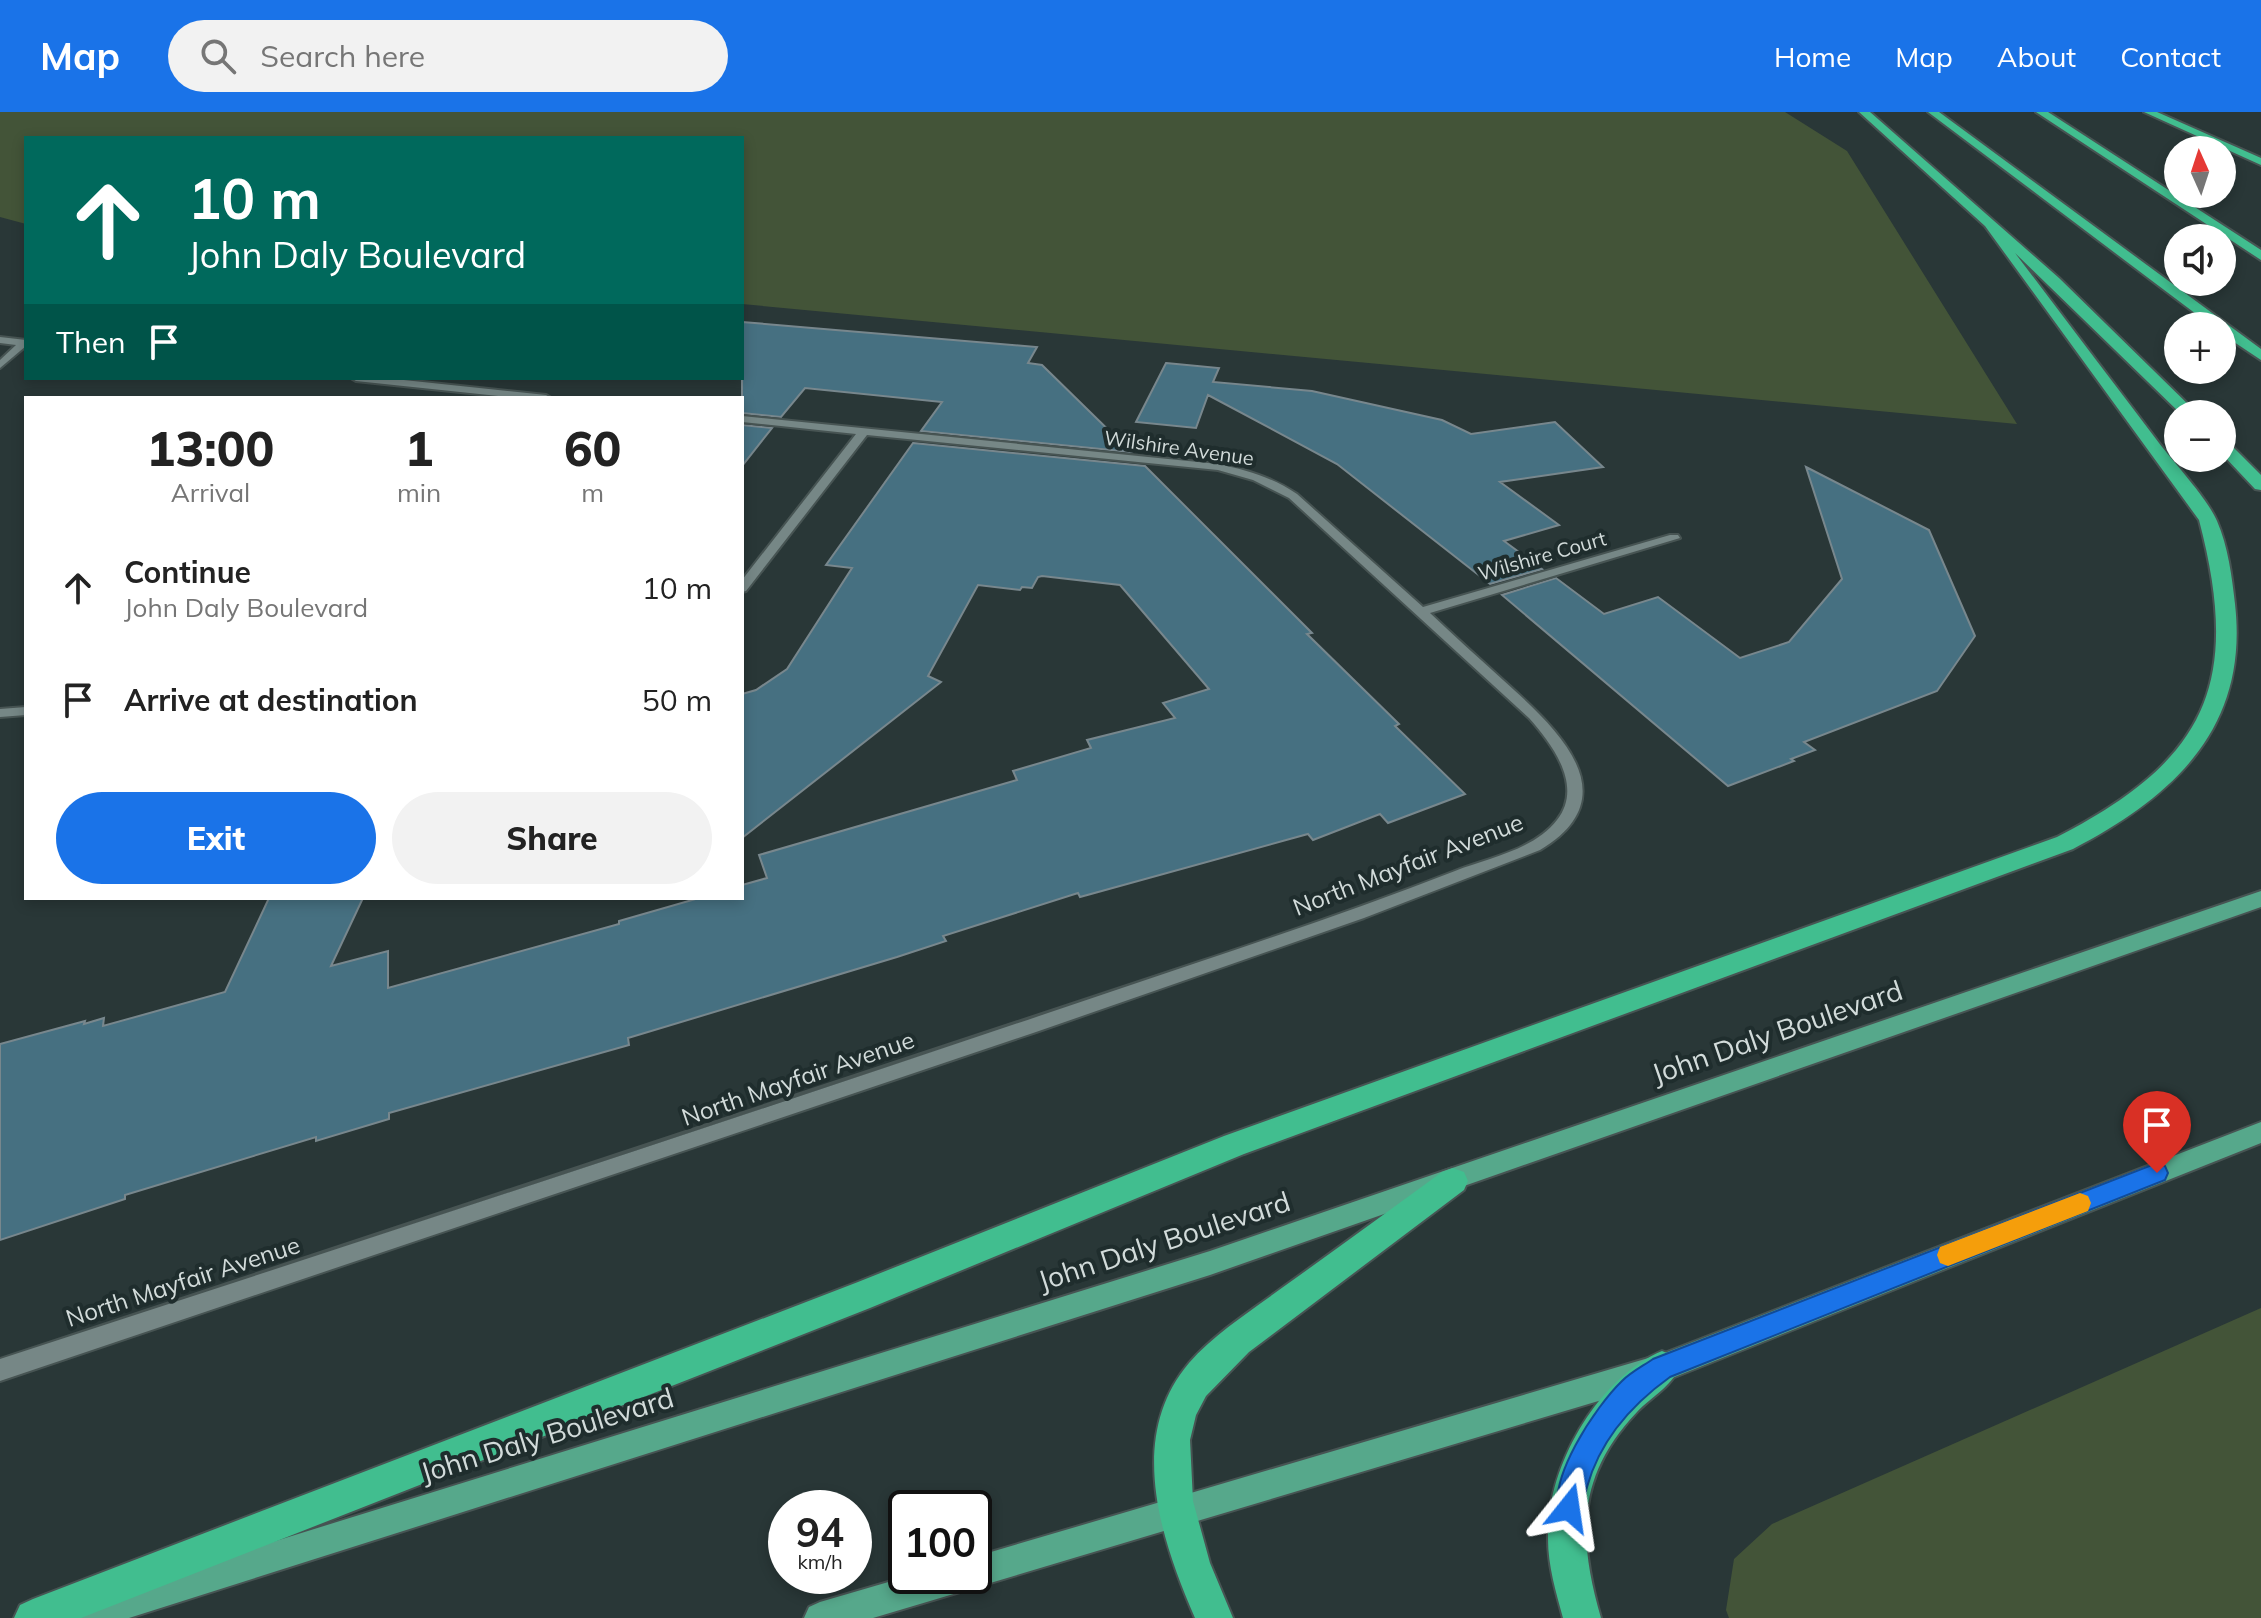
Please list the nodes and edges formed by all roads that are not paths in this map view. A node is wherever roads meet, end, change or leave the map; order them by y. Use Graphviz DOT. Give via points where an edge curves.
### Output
graph roads {
  1 [pos="1855,112"];
  2 [pos="1864,112"];
  3 [pos="1933,112"];
  4 [pos="2041,112"];
  5 [pos="2149,112"];
  6 [pos="1890,138"];
  7 [pos="2261,162"];
  8 [pos="1990,228"];
  9 [pos="2261,256"];
  10 [pos="2202,312"];
  11 [pos="2236,337"];
  12 [pos="0,340"];
  13 [pos="24,343"];
  14 [pos="24,344"];
  15 [pos="2261,356"];
  16 [pos="0,365"];
  17 [pos="375,380"];
  18 [pos="527,396"];
  19 [pos="2176,400"];
  20 [pos="744,419"];
  21 [pos="864,431"];
  22 [pos="2236,459"];
  23 [pos="2261,485"];
  24 [pos="1674,538"];
  25 [pos="744,585"];
  26 [pos="1421,612"];
  27 [pos="24,711"];
  28 [pos="0,713"];
  29 [pos="1576,786"];
  30 [pos="2261,899"];
  31 [pos="2261,1132"];
  32 [pos="1453,1181"];
  33 [pos="1662,1368"];
  34 [pos="0,1370"];
  35 [pos="1177,1512"];
  36 [pos="992,1567"];
  37 [pos="901,1594"];
  38 [pos="33,1618"];
  39 [pos="79,1618"];
  40 [pos="820,1618"];
  41 [pos="1214,1618"];
  42 [pos="1582,1618"];
  1 -- 6 [label="highway"];
  2 -- 6 [label="highway"];
  3 -- 10 [label="highway"];
  4 -- 9 [label="highway"];
  5 -- 7 [label="highway"];
  6 -- 8 [label="highway"];
  8 -- 19 [label="highway" via="2054,281"];
  8 -- 38 [label="highway" via="2208,520 2242,584 2250,655 2234,710 2197,758 2140,805 2065,843 1234,1145"];
  11 -- 15 [label="highway"];
  12 -- 13 [label="street"];
  14 -- 16 [label="street"];
  17 -- 18 [label="street"];
  20 -- 21 [label="street, Wilshire Avenue"];
  21 -- 25 [label="street"];
  21 -- 26 [label="street, Wilshire Avenue" via="1249,473 1293,496"];
  22 -- 23 [label="highway"];
  24 -- 26 [label="street, Wilshire Court"];
  26 -- 29 [label="street, Wilshire Avenue" via="1556,739 1571,764"];
  27 -- 28 [label="street"];
  29 -- 34 [label="street, North Mayfair Avenue" via="1571,809 1556,831 1534,846 1414,894 818,1101"];
  30 -- 32 [label="main road, John Daly Boulevard"];
  31 -- 33 [label="main road"];
  32 -- 35 [label="highway" via="1211,1363 1179,1412 1172,1446"];
  32 -- 39 [label="main road, John Daly Boulevard" via="1197,1267"];
  33 -- 35 [label="main road"];
  33 -- 42 [label="highway" via="1633,1388 1608,1416 1587,1450 1573,1488 1566,1529"];
  35 -- 36 [label="main road"];
  35 -- 41 [label="highway"];
  37 -- 40 [label="main road"];
}
